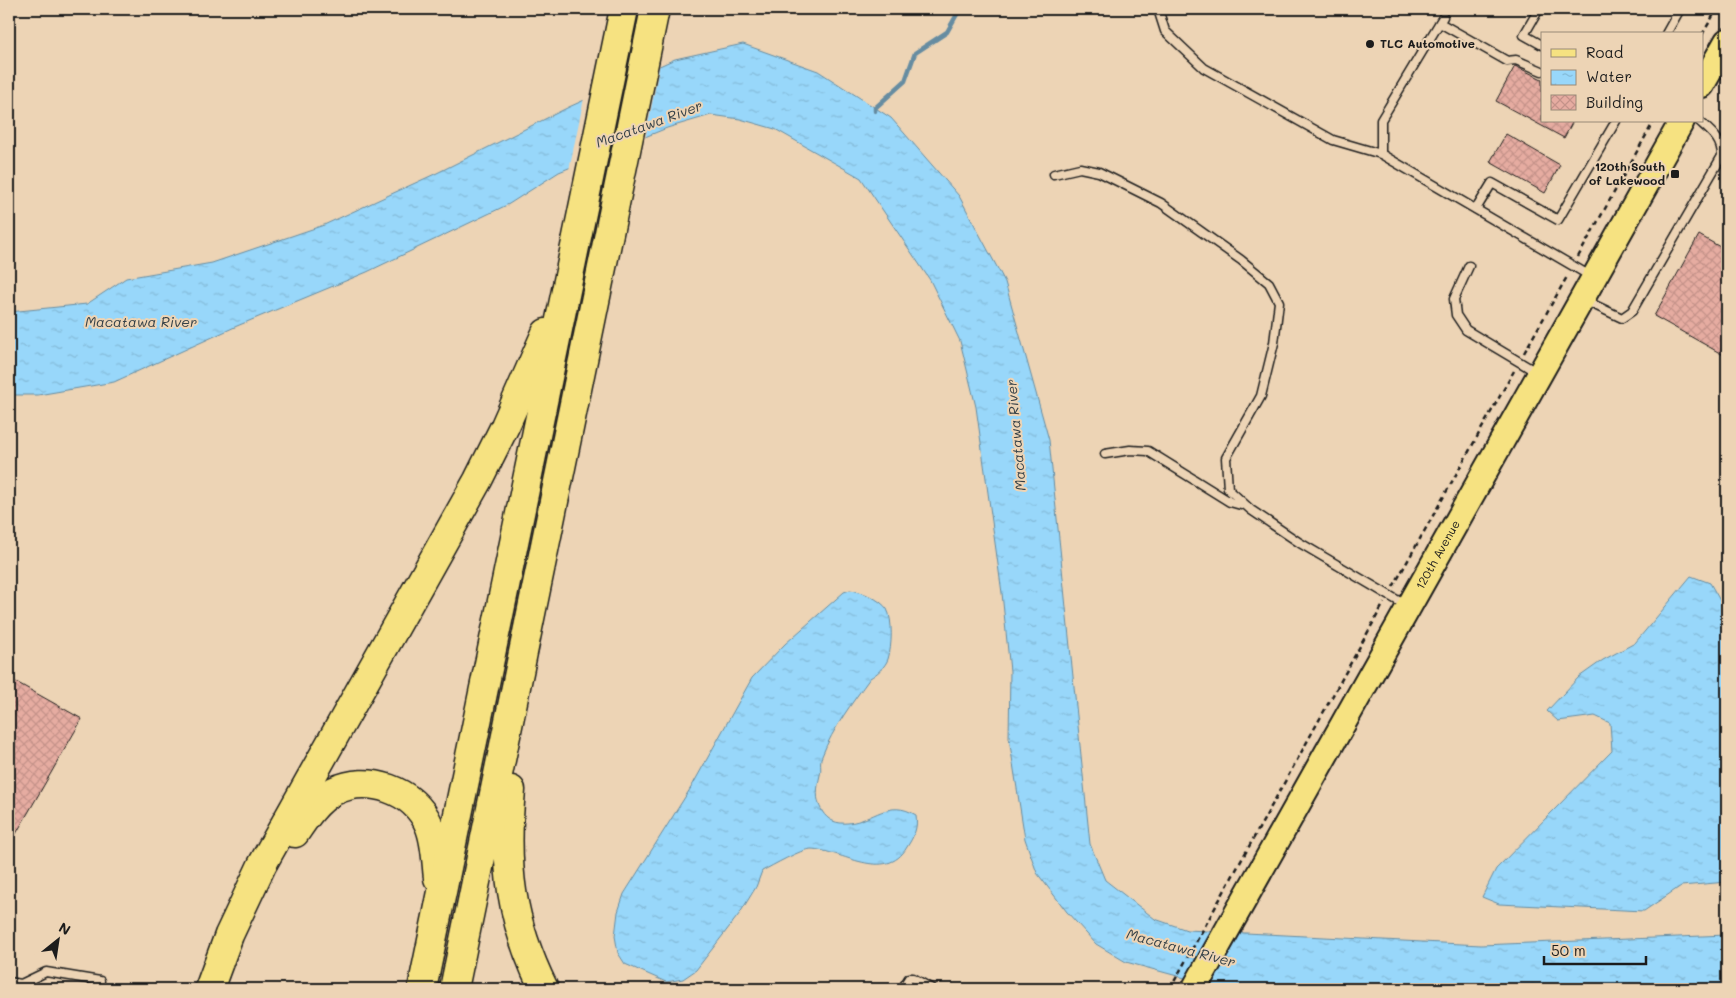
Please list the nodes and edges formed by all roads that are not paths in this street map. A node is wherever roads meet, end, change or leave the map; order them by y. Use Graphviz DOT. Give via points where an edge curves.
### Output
graph roads {
  1 [pos="624,9"];
  2 [pos="655,9"];
  3 [pos="1158,9"];
  4 [pos="1539,9"];
  5 [pos="1680,9"];
  6 [pos="1667,32"];
  7 [pos="1727,41"];
  8 [pos="1541,44"];
  9 [pos="1541,71"];
  10 [pos="1704,81"];
  11 [pos="1615,122"];
  12 [pos="1684,122"];
  13 [pos="1381,154"];
  14 [pos="1054,174"];
  15 [pos="1476,209"];
  16 [pos="1469,266"];
  17 [pos="1594,278"];
  18 [pos="568,284"];
  19 [pos="1582,299"];
  20 [pos="1540,374"];
  21 [pos="1104,454"];
  22 [pos="1246,506"];
  23 [pos="1409,607"];
  24 [pos="524,653"];
  25 [pos="440,906"];
  26 [pos="9,982"];
  27 [pos="20,986"];
  28 [pos="98,989"];
  29 [pos="209,989"];
  30 [pos="225,989"];
  31 [pos="422,989"];
  32 [pos="454,989"];
  33 [pos="544,989"];
  34 [pos="902,989"];
  35 [pos="932,989"];
  36 [pos="1194,989"];
  1 -- 18 [label="highway"];
  2 -- 24 [label="highway"];
  3 -- 13 [label="lane" via="1164,31 1204,68 1333,140"];
  4 -- 8 [label="lane" via="1524,35"];
  5 -- 6 [label="lane"];
  7 -- 10 [label="main road"];
  9 -- 13 [label="lane" via="1516,60 1507,61 1442,20 1381,120"];
  11 -- 15 [label="lane" via="1558,220 1492,183"];
  12 -- 17 [label="main road, 120th Avenue"];
  12 -- 19 [label="lane" via="1718,138 1722,156 1632,311 1622,318"];
  13 -- 15 [label="lane"];
  14 -- 22 [label="lane" via="1080,168 1099,172 1161,202 1269,283 1279,302 1274,343 1261,396 1226,458 1228,489"];
  15 -- 17 [label="lane"];
  16 -- 20 [label="lane" via="1454,299 1456,315 1466,330"];
  17 -- 19 [label="main road, 120th Avenue"];
  18 -- 25 [label="highway"];
  18 -- 29 [label="highway" via="492,453 262,865 229,934"];
  19 -- 20 [label="main road, 120th Avenue"];
  20 -- 23 [label="main road, 120th Avenue"];
  21 -- 22 [label="lane" via="1148,451 1230,502"];
  22 -- 23 [label="lane" via="1300,543"];
  23 -- 36 [label="main road, 120th Avenue"];
  24 -- 32 [label="highway"];
  24 -- 33 [label="highway" via="508,823 508,863 513,906 526,950"];
  25 -- 30 [label="highway" via="434,838 424,814 391,789 362,784 347,786 322,800 288,846 251,916"];
  25 -- 31 [label="highway"];
  26 -- 27 [label="lane"];
  27 -- 28 [label="lane" via="46,972 100,981"];
  34 -- 35 [label="lane" via="909,978"];
}
